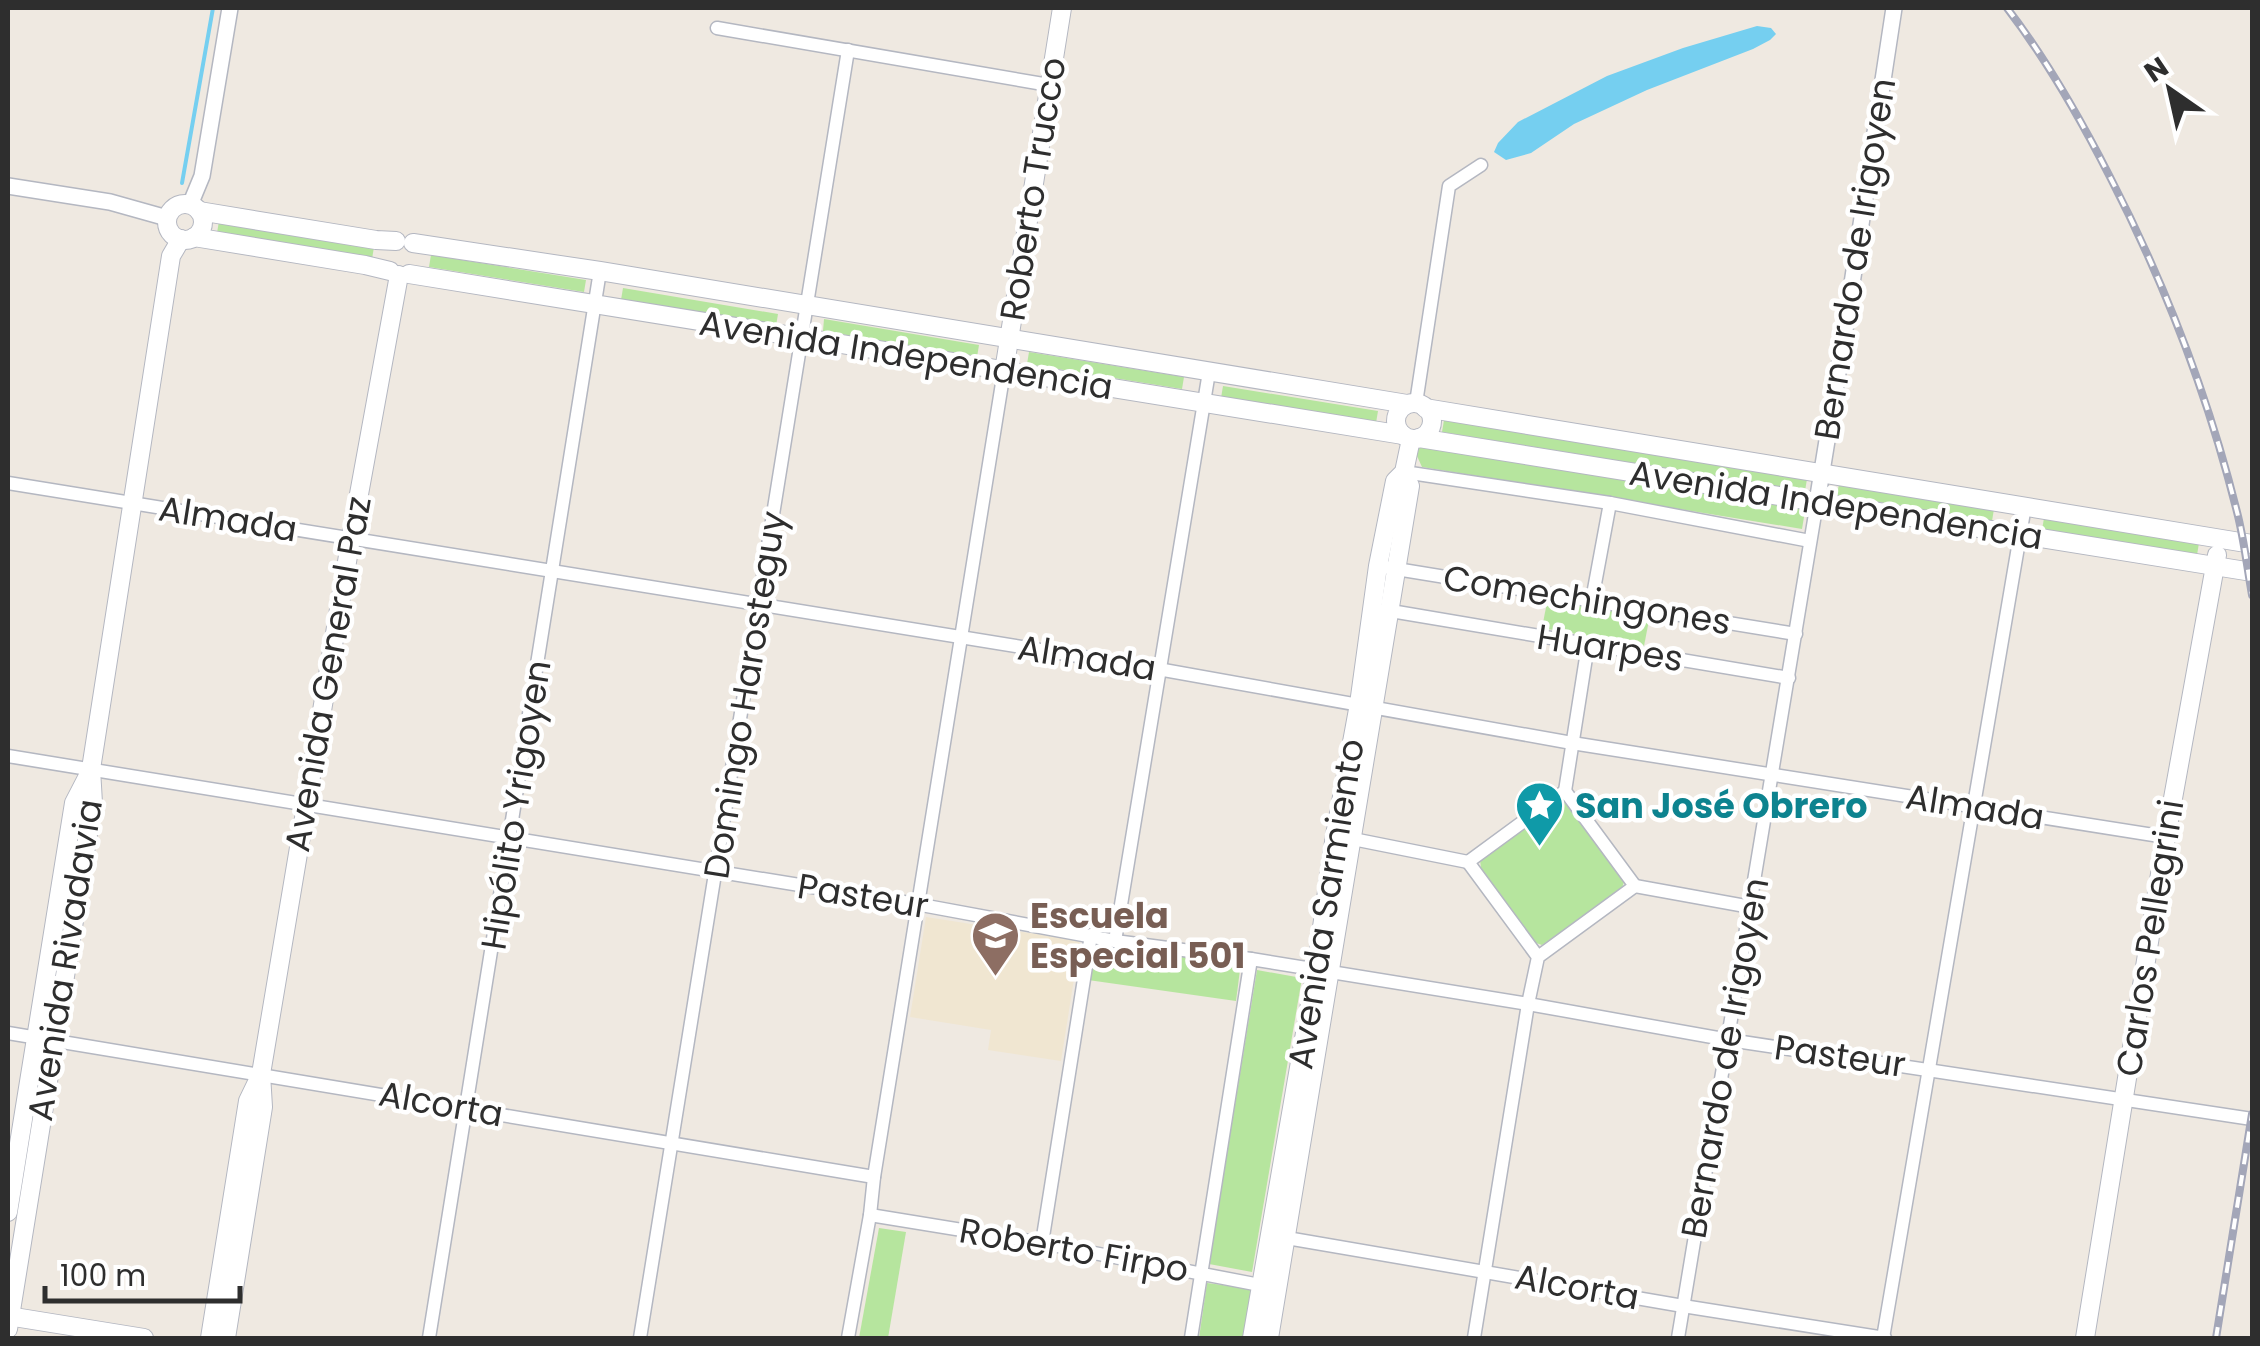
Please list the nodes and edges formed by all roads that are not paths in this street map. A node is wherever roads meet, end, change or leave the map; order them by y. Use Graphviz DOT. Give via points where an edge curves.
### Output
graph roads {
  1 [pos="230,8"];
  2 [pos="1062,8"];
  3 [pos="1894,8"];
  4 [pos="717,28"];
  5 [pos="848,50"];
  6 [pos="1049,85"];
  7 [pos="1480,166"];
  8 [pos="8,186"];
  9 [pos="195,208"];
  10 [pos="167,218"];
  11 [pos="187,238"];
  12 [pos="404,242"];
  13 [pos="600,272"];
  14 [pos="399,273"];
  15 [pos="595,305"];
  16 [pos="808,306"];
  17 [pos="802,339"];
  18 [pos="1008,339"];
  19 [pos="1004,371"];
  20 [pos="1209,372"];
  21 [pos="1204,403"];
  22 [pos="1416,405"];
  23 [pos="1411,437"];
  24 [pos="1404,472"];
  25 [pos="1822,473"];
  26 [pos="8,483"];
  27 [pos="1817,502"];
  28 [pos="1610,503"];
  29 [pos="131,504"];
  30 [pos="2025,506"];
  31 [pos="2020,534"];
  32 [pos="351,538"];
  33 [pos="2220,538"];
  34 [pos="1810,541"];
  35 [pos="2252,544"];
  36 [pos="2215,566"];
  37 [pos="1387,567"];
  38 [pos="554,571"];
  39 [pos="2252,572"];
  40 [pos="1592,600"];
  41 [pos="760,604"];
  42 [pos="1381,609"];
  43 [pos="1796,634"];
  44 [pos="960,637"];
  45 [pos="1588,645"];
  46 [pos="1158,669"];
  47 [pos="1789,678"];
  48 [pos="1366,706"];
  49 [pos="1572,743"];
  50 [pos="8,756"];
  51 [pos="91,769"];
  52 [pos="1773,774"];
  53 [pos="1565,791"];
  54 [pos="306,804"];
  55 [pos="1975,807"];
  56 [pos="1344,837"];
  57 [pos="2166,837"];
  58 [pos="510,838"];
  59 [pos="1468,862"];
  60 [pos="716,872"];
  61 [pos="1635,886"];
  62 [pos="916,904"];
  63 [pos="1751,907"];
  64 [pos="1091,935"];
  65 [pos="1115,940"];
  66 [pos="1538,957"];
  67 [pos="1252,959"];
  68 [pos="1323,971"];
  69 [pos="1528,1004"];
  70 [pos="8,1033"];
  71 [pos="45,1039"];
  72 [pos="1728,1040"];
  73 [pos="1928,1069"];
  74 [pos="261,1074"];
  75 [pos="2123,1100"];
  76 [pos="466,1109"];
  77 [pos="2252,1119"];
  78 [pos="672,1143"];
  79 [pos="874,1177"];
  80 [pos="8,1212"];
  81 [pos="870,1215"];
  82 [pos="1277,1236"];
  83 [pos="1042,1242"];
  84 [pos="1484,1271"];
  85 [pos="1201,1272"];
  86 [pos="1268,1286"];
  87 [pos="1683,1306"];
  88 [pos="8,1321"];
  89 [pos="144,1338"];
  90 [pos="210,1338"];
  91 [pos="226,1338"];
  92 [pos="429,1338"];
  93 [pos="640,1338"];
  94 [pos="848,1338"];
  95 [pos="1191,1338"];
  96 [pos="1252,1338"];
  97 [pos="1269,1338"];
  98 [pos="1474,1338"];
  99 [pos="1678,1338"];
  100 [pos="1884,1338"];
  101 [pos="2085,1338"];
  1 -- 9 [label="street"];
  2 -- 6 [label="main road, Roberto Trucco"];
  3 -- 25 [label="street, Bernardo de Irigoyen"];
  4 -- 5 [label="street"];
  5 -- 6 [label="street"];
  5 -- 16 [label="street, Domingo Harosteguy"];
  6 -- 18 [label="main road, Roberto Trucco"];
  7 -- 22 [label="street" via="1450,186"];
  8 -- 10 [label="street"];
  9 -- 10 [label="main road" via="182,204"];
  9 -- 11 [label="main road" via="202,225"];
  9 -- 12 [label="main road, Avenida Independencia"];
  10 -- 11 [label="main road" via="170,232"];
  11 -- 14 [label="main road, Avenida Independencia"];
  11 -- 29 [label="main road, Avenida Rivadavia" via="171,256"];
  12 -- 13 [label="main road, Avenida Independencia"];
  12 -- 14 [label="main road" via="388,247 384,257"];
  12 -- 14 [label="main road" via="420,257 417,267"];
  13 -- 15 [label="street, Hipólito Yrigoyen"];
  13 -- 16 [label="main road, Avenida Independencia"];
  14 -- 15 [label="main road, Avenida Independencia"];
  14 -- 32 [label="main road, Avenida General Paz"];
  15 -- 17 [label="main road, Avenida Independencia"];
  15 -- 38 [label="street, Hipólito Yrigoyen"];
  16 -- 17 [label="street, Domingo Harosteguy"];
  16 -- 18 [label="main road, Avenida Independencia"];
  17 -- 19 [label="main road, Avenida Independencia"];
  17 -- 41 [label="street, Domingo Harosteguy"];
  18 -- 19 [label="main road, Roberto Trucco"];
  18 -- 20 [label="main road, Avenida Independencia"];
  19 -- 21 [label="main road, Avenida Independencia"];
  19 -- 44 [label="street"];
  20 -- 21 [label="street"];
  20 -- 22 [label="main road, Avenida Independencia"];
  21 -- 23 [label="main road, Avenida Independencia"];
  21 -- 46 [label="street"];
  22 -- 23 [label="main road" via="1431,418 1430,427"];
  22 -- 23 [label="main road" via="1399,411 1396,420 1398,430"];
  22 -- 25 [label="main road, Avenida Independencia"];
  23 -- 24 [label="main road, Avenida Sarmiento"];
  23 -- 27 [label="main road, Avenida Independencia"];
  24 -- 28 [label="street"];
  24 -- 37 [label="main road, Avenida Sarmiento" via="1410,486"];
  25 -- 27 [label="street, Bernardo de Irigoyen"];
  25 -- 30 [label="main road, Avenida Independencia"];
  26 -- 29 [label="street, Almada"];
  27 -- 31 [label="main road, Avenida Independencia"];
  27 -- 34 [label="street, Bernardo de Irigoyen"];
  28 -- 34 [label="street"];
  28 -- 40 [label="street"];
  29 -- 32 [label="street, Almada"];
  29 -- 51 [label="main road, Avenida Rivadavia"];
  30 -- 31 [label="street"];
  30 -- 33 [label="main road, Avenida Independencia"];
  31 -- 36 [label="main road, Avenida Independencia"];
  31 -- 55 [label="street"];
  32 -- 38 [label="street, Almada"];
  32 -- 54 [label="main road, Avenida General Paz"];
  33 -- 35 [label="main road, Avenida Independencia"];
  33 -- 36 [label="main road, Carlos Pellegrini"];
  34 -- 43 [label="street, Bernardo de Irigoyen"];
  36 -- 39 [label="main road, Avenida Independencia"];
  36 -- 57 [label="main road, Carlos Pellegrini"];
  37 -- 40 [label="street, Comechingones"];
  37 -- 42 [label="main road, Avenida Sarmiento"];
  38 -- 41 [label="street, Almada"];
  38 -- 58 [label="street, Hipólito Yrigoyen"];
  40 -- 43 [label="street, Comechingones"];
  41 -- 44 [label="street, Almada"];
  41 -- 60 [label="street, Domingo Harosteguy"];
  42 -- 45 [label="street, Huarpes"];
  42 -- 48 [label="main road, Avenida Sarmiento"];
  43 -- 47 [label="street, Bernardo de Irigoyen"];
  44 -- 46 [label="street, Almada"];
  44 -- 62 [label="street"];
  45 -- 47 [label="street, Huarpes"];
  45 -- 49 [label="street"];
  46 -- 48 [label="street, Almada"];
  46 -- 65 [label="street"];
  47 -- 52 [label="street, Bernardo de Irigoyen"];
  48 -- 49 [label="street, Almada"];
  48 -- 56 [label="main road, Avenida Sarmiento"];
  49 -- 52 [label="street, Almada"];
  49 -- 53 [label="street"];
  50 -- 51 [label="street, Pasteur"];
  51 -- 54 [label="street, Pasteur"];
  51 -- 71 [label="main road, Avenida Rivadavia" via="93,803"];
  52 -- 55 [label="street, Almada"];
  52 -- 63 [label="street, Bernardo de Irigoyen"];
  53 -- 59 [label="street"];
  53 -- 61 [label="street"];
  54 -- 58 [label="street, Pasteur"];
  54 -- 74 [label="main road, Avenida General Paz"];
  55 -- 57 [label="street, Almada"];
  55 -- 73 [label="street"];
  56 -- 59 [label="street"];
  56 -- 68 [label="main road, Avenida Sarmiento"];
  57 -- 75 [label="main road, Carlos Pellegrini"];
  58 -- 60 [label="street, Pasteur"];
  58 -- 76 [label="street, Hipólito Yrigoyen"];
  59 -- 66 [label="street"];
  60 -- 62 [label="street, Pasteur"];
  60 -- 78 [label="street, Domingo Harosteguy"];
  61 -- 63 [label="street"];
  61 -- 66 [label="street"];
  62 -- 64 [label="street, Pasteur"];
  62 -- 79 [label="street"];
  63 -- 72 [label="street, Bernardo de Irigoyen"];
  64 -- 65 [label="street, Pasteur"];
  64 -- 83 [label="street"];
  65 -- 67 [label="street, Pasteur"];
  66 -- 69 [label="street"];
  67 -- 68 [label="street, Pasteur"];
  67 -- 85 [label="street"];
  68 -- 69 [label="street, Pasteur"];
  68 -- 82 [label="main road, Avenida Sarmiento"];
  69 -- 72 [label="street, Pasteur"];
  69 -- 84 [label="street"];
  70 -- 71 [label="street, Alcorta"];
  71 -- 74 [label="street, Alcorta"];
  71 -- 80 [label="main road, Avenida Rivadavia"];
  71 -- 88 [label="main road, Avenida Rivadavia"];
  72 -- 73 [label="street, Pasteur"];
  72 -- 87 [label="street, Bernardo de Irigoyen"];
  73 -- 75 [label="street, Pasteur"];
  73 -- 100 [label="street"];
  74 -- 76 [label="street, Alcorta"];
  74 -- 90 [label="main road, Avenida General Paz" via="248,1100"];
  74 -- 91 [label="main road, Avenida General Paz" via="263,1107"];
  75 -- 77 [label="street, Pasteur"];
  75 -- 101 [label="main road, Carlos Pellegrini"];
  76 -- 78 [label="street, Alcorta"];
  76 -- 92 [label="street, Hipólito Yrigoyen"];
  78 -- 79 [label="street, Alcorta"];
  78 -- 93 [label="street, Domingo Harosteguy"];
  79 -- 81 [label="street"];
  81 -- 83 [label="street, Roberto Firpo"];
  81 -- 94 [label="street"];
  82 -- 84 [label="street, Alcorta"];
  82 -- 86 [label="main road, Avenida Sarmiento"];
  83 -- 85 [label="street, Roberto Firpo"];
  84 -- 87 [label="street, Alcorta"];
  84 -- 98 [label="street"];
  85 -- 86 [label="street, Roberto Firpo"];
  85 -- 95 [label="street"];
  86 -- 96 [label="main road, Avenida Sarmiento"];
  86 -- 97 [label="main road, Avenida Sarmiento"];
  87 -- 99 [label="street, Bernardo de Irigoyen"];
  87 -- 100 [label="street, Alcorta"];
  88 -- 89 [label="main road"];
}
